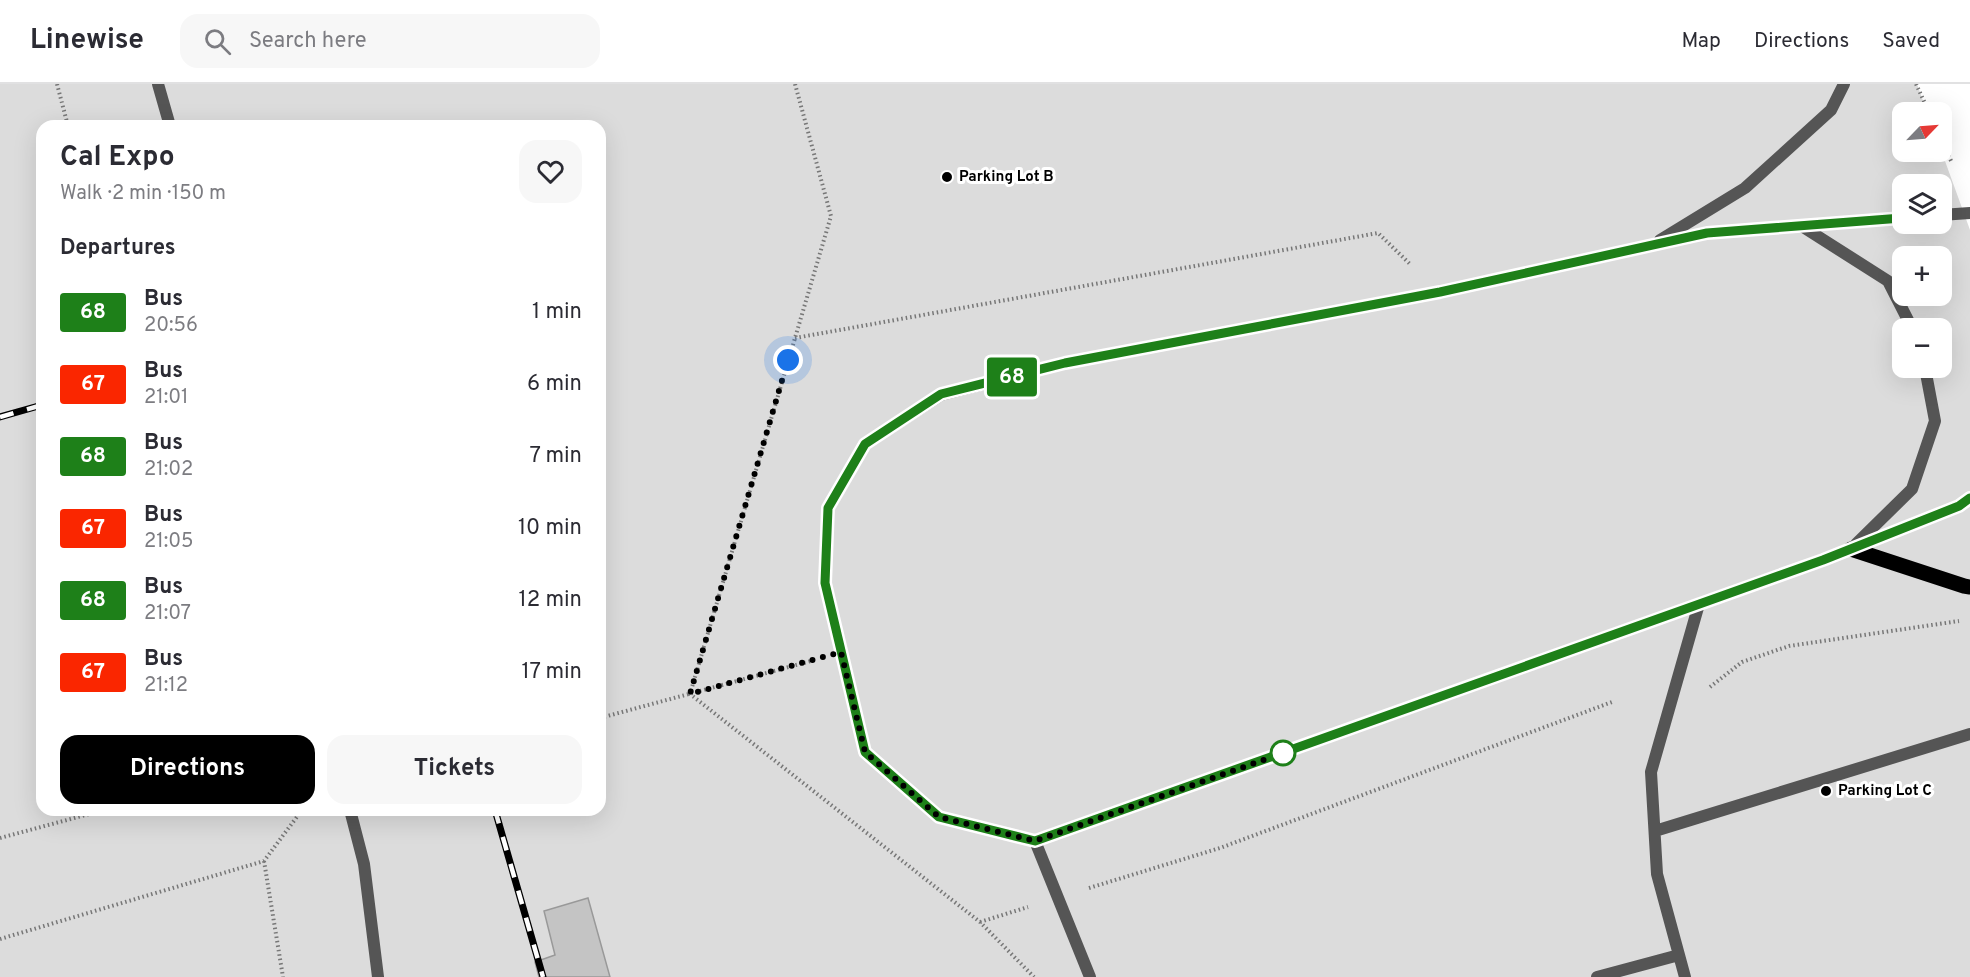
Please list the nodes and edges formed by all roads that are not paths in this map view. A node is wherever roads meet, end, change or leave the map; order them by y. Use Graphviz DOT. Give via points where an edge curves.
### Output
graph roads {
  1 [pos="158,84"];
  2 [pos="1844,84"];
  3 [pos="168,120"];
  4 [pos="1970,213"];
  5 [pos="1952,214"];
  6 [pos="1892,219"];
  7 [pos="1800,225"];
  8 [pos="1652,245"];
  9 [pos="1907,318"];
  10 [pos="1927,378"];
  11 [pos="1970,498"];
  12 [pos="1851,549"];
  13 [pos="1970,587"];
  14 [pos="1699,604"];
  15 [pos="1970,734"];
  16 [pos="352,816"];
  17 [pos="1655,831"];
  18 [pos="1035,841"];
  19 [pos="1679,955"];
  20 [pos="378,977"];
  21 [pos="1090,977"];
  22 [pos="1597,977"];
  23 [pos="1685,977"];
  1 -- 3 [label="lane"];
  2 -- 8 [label="lane" via="1831,110 1745,188"];
  4 -- 5 [label="lane"];
  6 -- 7 [label="lane"];
  7 -- 8 [label="lane" via="1707,233"];
  7 -- 9 [label="lane" via="1888,281"];
  8 -- 18 [label="lane" via="1440,292 1065,363 941,394 865,444 828,508 825,583 865,752 939,817"];
  10 -- 12 [label="lane" via="1935,421 1912,489"];
  11 -- 12 [label="lane" via="1959,506"];
  12 -- 13 [label="main road"];
  12 -- 14 [label="lane"];
  14 -- 17 [label="lane" via="1651,772"];
  14 -- 18 [label="lane"];
  15 -- 17 [label="lane"];
  16 -- 20 [label="lane" via="364,864"];
  17 -- 19 [label="lane" via="1657,874"];
  18 -- 21 [label="lane"];
  19 -- 22 [label="lane"];
  19 -- 23 [label="lane"];
}
